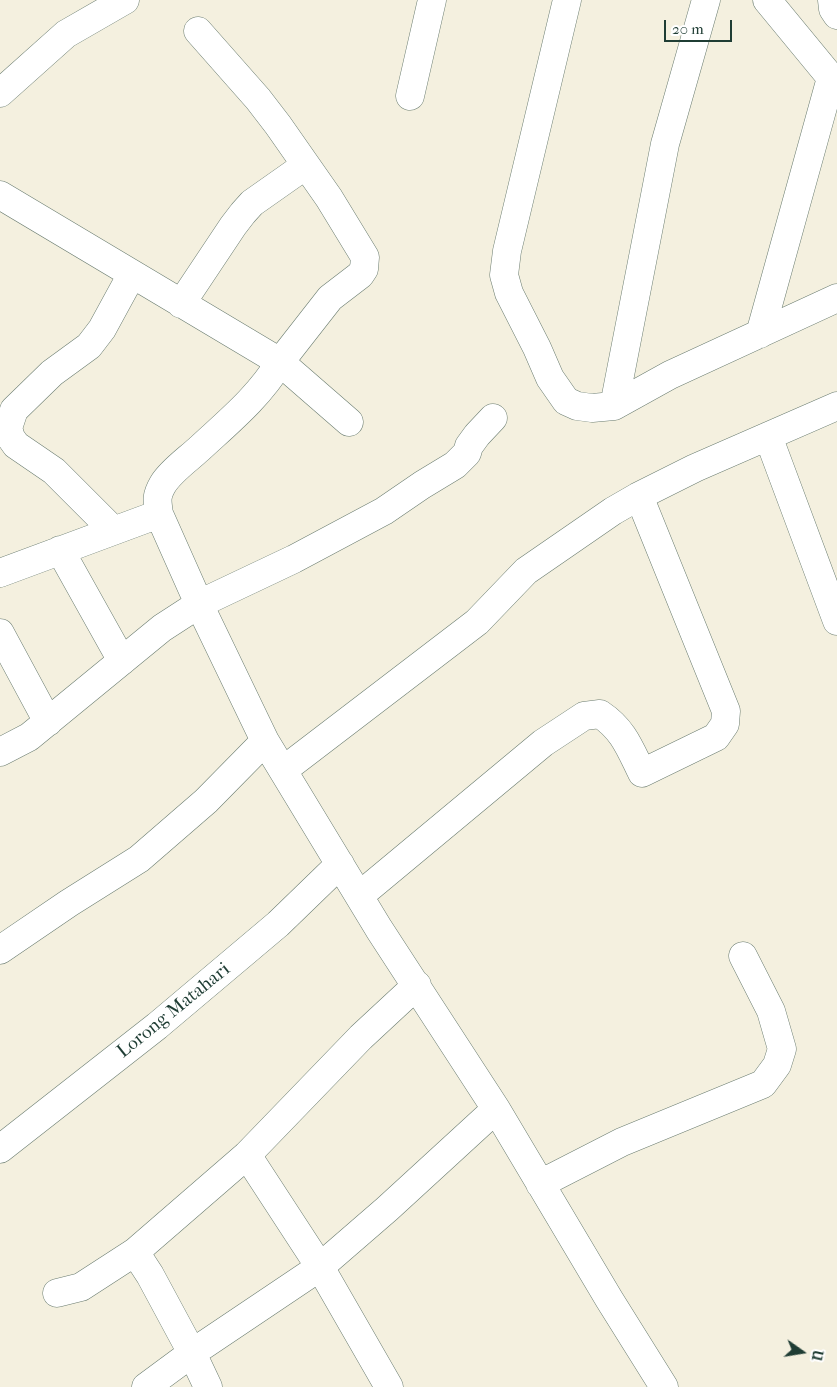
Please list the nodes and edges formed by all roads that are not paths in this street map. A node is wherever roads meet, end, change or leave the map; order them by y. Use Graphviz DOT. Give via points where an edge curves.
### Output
graph roads {
  1 [pos="125,0"];
  2 [pos="432,0"];
  3 [pos="567,0"];
  4 [pos="706,0"];
  5 [pos="767,0"];
  6 [pos="832,0"];
  7 [pos="837,15"];
  8 [pos="198,31"];
  9 [pos="834,82"];
  10 [pos="0,93"];
  11 [pos="410,96"];
  12 [pos="306,165"];
  13 [pos="0,195"];
  14 [pos="132,274"];
  15 [pos="837,298"];
  16 [pos="182,304"];
  17 [pos="760,334"];
  18 [pos="280,362"];
  19 [pos="614,406"];
  20 [pos="837,406"];
  21 [pos="493,418"];
  22 [pos="349,422"];
  23 [pos="768,436"];
  24 [pos="639,496"];
  25 [pos="158,514"];
  26 [pos="112,530"];
  27 [pos="60,550"];
  28 [pos="0,572"];
  29 [pos="198,604"];
  30 [pos="837,621"];
  31 [pos="0,633"];
  32 [pos="122,661"];
  33 [pos="48,722"];
  34 [pos="265,741"];
  35 [pos="0,752"];
  36 [pos="282,768"];
  37 [pos="340,864"];
  38 [pos="359,896"];
  39 [pos="0,950"];
  40 [pos="743,956"];
  41 [pos="417,985"];
  42 [pos="496,1109"];
  43 [pos="0,1149"];
  44 [pos="247,1154"];
  45 [pos="540,1184"];
  46 [pos="135,1252"];
  47 [pos="320,1267"];
  48 [pos="57,1293"];
  49 [pos="192,1353"];
  50 [pos="146,1387"];
  51 [pos="208,1387"];
  52 [pos="388,1387"];
  53 [pos="664,1387"];
  1 -- 10 [label="street" via="66,34"];
  2 -- 11 [label="street"];
  3 -- 19 [label="street" via="504,275 509,294 550,378 566,400 592,408"];
  4 -- 19 [label="street" via="665,144"];
  5 -- 9 [label="street"];
  6 -- 7 [label="street"];
  8 -- 12 [label="street" via="258,98"];
  9 -- 17 [label="street"];
  12 -- 16 [label="street" via="243,213"];
  12 -- 18 [label="street" via="355,239 365,257 364,269 330,298"];
  13 -- 14 [label="street"];
  14 -- 16 [label="street"];
  14 -- 26 [label="street" via="89,346 52,372 14,410 8,428 16,445 54,471"];
  15 -- 17 [label="street"];
  16 -- 18 [label="street"];
  17 -- 19 [label="street" via="670,375"];
  18 -- 22 [label="street"];
  18 -- 25 [label="street" via="249,404 164,483 157,497"];
  20 -- 23 [label="street"];
  21 -- 29 [label="street" via="455,465 384,510 294,559"];
  23 -- 24 [label="street"];
  23 -- 30 [label="street"];
  24 -- 36 [label="street" via="526,571 476,622 290,766"];
  24 -- 38 [label="street" via="726,711 725,724 716,738 642,773 624,736 611,721 600,714 584,716 543,743"];
  25 -- 26 [label="street"];
  25 -- 29 [label="street"];
  26 -- 27 [label="street"];
  27 -- 28 [label="street"];
  27 -- 32 [label="street"];
  29 -- 32 [label="street"];
  29 -- 34 [label="street"];
  31 -- 33 [label="street"];
  32 -- 33 [label="street"];
  33 -- 35 [label="street" via="29,737"];
  34 -- 36 [label="street"];
  34 -- 39 [label="street" via="206,801 138,859"];
  36 -- 37 [label="street"];
  37 -- 38 [label="street"];
  37 -- 43 [label="street, Lorong Matahari" via="278,924 157,1026"];
  38 -- 41 [label="street"];
  40 -- 45 [label="street" via="771,1011 782,1049 777,1065 763,1084 622,1142"];
  41 -- 42 [label="street"];
  41 -- 44 [label="street" via="361,1037"];
  42 -- 45 [label="street"];
  42 -- 47 [label="street"];
  44 -- 46 [label="street"];
  44 -- 47 [label="street"];
  45 -- 53 [label="street"];
  46 -- 48 [label="street" via="81,1287"];
  46 -- 49 [label="street"];
  47 -- 49 [label="street"];
  47 -- 52 [label="street"];
  49 -- 50 [label="street"];
  49 -- 51 [label="street"];
}
